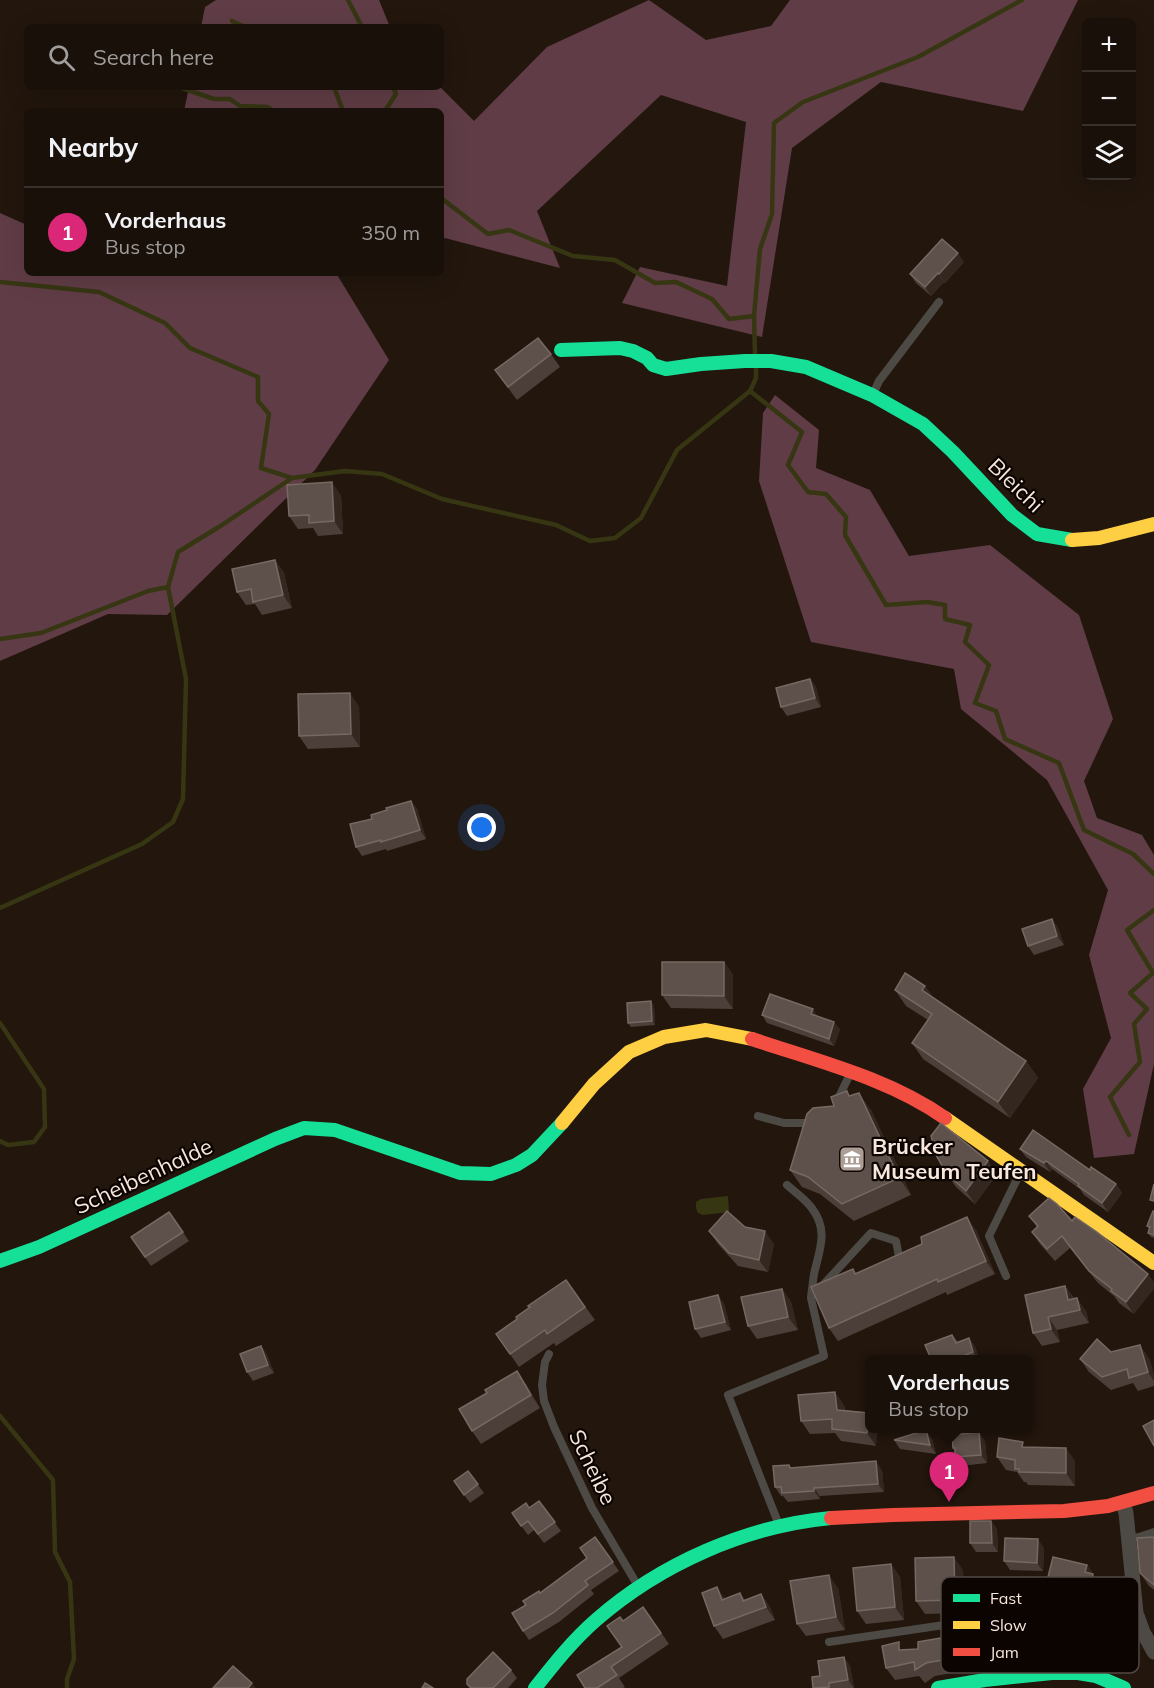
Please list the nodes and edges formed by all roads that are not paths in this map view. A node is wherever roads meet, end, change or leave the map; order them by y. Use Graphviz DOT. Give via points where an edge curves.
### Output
graph roads {
  1 [pos="939,302"];
  2 [pos="561,350"];
  3 [pos="872,395"];
  4 [pos="1154,524"];
  5 [pos="850,1072"];
  6 [pos="835,1104"];
  7 [pos="758,1116"];
  8 [pos="823,1118"];
  9 [pos="1022,1169"];
  10 [pos="787,1185"];
  11 [pos="0,1261"];
  12 [pos="900,1262"];
  13 [pos="1154,1263"];
  14 [pos="1006,1276"];
  15 [pos="811,1298"];
  16 [pos="549,1354"];
  17 [pos="1154,1493"];
  18 [pos="1123,1503"];
  19 [pos="780,1526"];
  20 [pos="1154,1532"];
  21 [pos="1128,1538"];
  22 [pos="1131,1577"];
  23 [pos="639,1587"];
  24 [pos="1139,1621"];
  25 [pos="941,1625"];
  26 [pos="829,1642"];
  27 [pos="1154,1652"];
  28 [pos="534,1688"];
  29 [pos="939,1688"];
  30 [pos="1124,1688"];
  1 -- 3 [label="lane"];
  2 -- 3 [label="street, Bleichi" via="620,348 666,369 771,361 806,367"];
  3 -- 4 [label="street, Bleichi" via="923,424 1012,515 1037,534 1070,540 1099,538"];
  5 -- 6 [label="lane"];
  5 -- 9 [label="street" via="927,1105"];
  5 -- 11 [label="street, Scheibenhalde" via="745,1037 706,1030 664,1037 629,1052 594,1084 532,1155 491,1174 460,1173 335,1130 304,1128"];
  7 -- 8 [label="lane" via="784,1123 815,1123"];
  9 -- 13 [label="street"];
  9 -- 14 [label="lane" via="989,1236"];
  10 -- 15 [label="lane" via="810,1205 821,1227"];
  12 -- 15 [label="lane" via="896,1241 872,1233"];
  15 -- 19 [label="lane" via="824,1356 728,1395"];
  16 -- 23 [label="lane, Scheibe" via="542,1385 554,1427 592,1508"];
  17 -- 18 [label="street"];
  18 -- 19 [label="street" via="1080,1510 869,1516"];
  18 -- 21 [label="street"];
  19 -- 23 [label="street" via="731,1541"];
  20 -- 21 [label="lane"];
  21 -- 22 [label="street"];
  23 -- 28 [label="street" via="597,1619"];
  24 -- 27 [label="street"];
  25 -- 26 [label="lane"];
  29 -- 30 [label="street" via="985,1680 1078,1673"];
}
